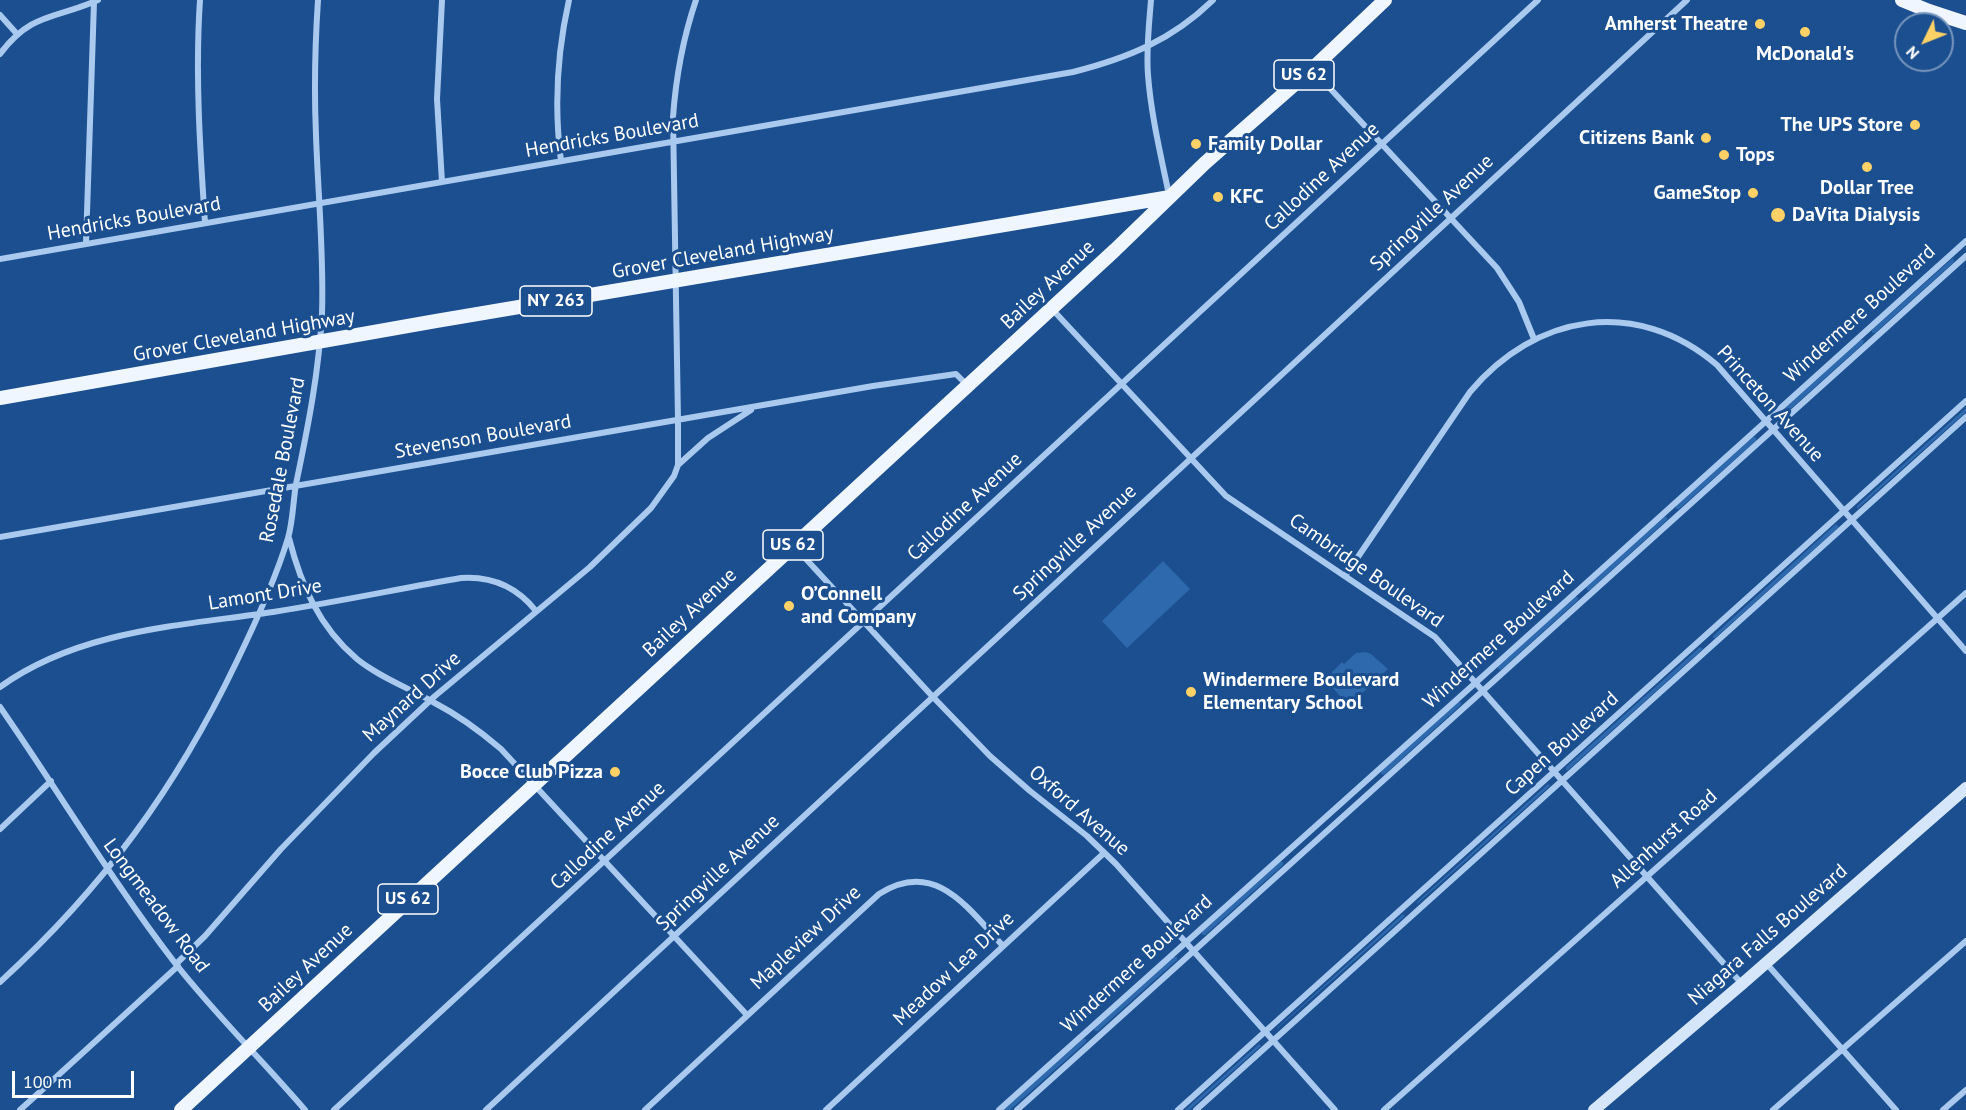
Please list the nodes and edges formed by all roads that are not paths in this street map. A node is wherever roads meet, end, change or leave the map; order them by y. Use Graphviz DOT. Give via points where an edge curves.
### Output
graph roads {
  1 [pos="201,0"];
  2 [pos="318,0"];
  3 [pos="442,0"];
  4 [pos="569,0"];
  5 [pos="696,0"];
  6 [pos="1151,0"];
  7 [pos="1213,0"];
  8 [pos="1385,0"];
  9 [pos="1538,0"];
  10 [pos="1687,0"];
  11 [pos="1902,0"];
  12 [pos="96,1"];
  13 [pos="0,15"];
  14 [pos="1966,23"];
  15 [pos="17,33"];
  16 [pos="1148,48"];
  17 [pos="0,54"];
  18 [pos="1312,69"];
  19 [pos="673,141"];
  20 [pos="1381,145"];
  21 [pos="561,161"];
  22 [pos="442,182"];
  23 [pos="1170,197"];
  24 [pos="320,203"];
  25 [pos="1112,206"];
  26 [pos="1450,218"];
  27 [pos="205,223"];
  28 [pos="1134,232"];
  29 [pos="1966,241"];
  30 [pos="86,243"];
  31 [pos="1966,256"];
  32 [pos="0,259"];
  33 [pos="676,281"];
  34 [pos="1051,308"];
  35 [pos="1534,339"];
  36 [pos="320,343"];
  37 [pos="1123,384"];
  38 [pos="967,386"];
  39 [pos="0,398"];
  40 [pos="1966,401"];
  41 [pos="754,408"];
  42 [pos="1966,417"];
  43 [pos="678,420"];
  44 [pos="1765,422"];
  45 [pos="1772,430"];
  46 [pos="1191,458"];
  47 [pos="678,465"];
  48 [pos="296,485"];
  49 [pos="1844,512"];
  50 [pos="1851,520"];
  51 [pos="288,536"];
  52 [pos="0,537"];
  53 [pos="793,545"];
  54 [pos="1346,576"];
  55 [pos="1966,593"];
  56 [pos="313,605"];
  57 [pos="536,611"];
  58 [pos="260,614"];
  59 [pos="1937,619"];
  60 [pos="864,622"];
  61 [pos="1966,651"];
  62 [pos="1476,683"];
  63 [pos="0,687"];
  64 [pos="1483,691"];
  65 [pos="933,697"];
  66 [pos="431,700"];
  67 [pos="0,707"];
  68 [pos="1554,772"];
  69 [pos="1562,780"];
  70 [pos="51,781"];
  71 [pos="535,783"];
  72 [pos="1966,788"];
  73 [pos="0,829"];
  74 [pos="1104,853"];
  75 [pos="605,862"];
  76 [pos="107,870"];
  77 [pos="1647,876"];
  78 [pos="674,936"];
  79 [pos="1966,940"];
  80 [pos="1186,942"];
  81 [pos="1003,946"];
  82 [pos="1194,950"];
  83 [pos="1766,963"];
  84 [pos="177,965"];
  85 [pos="0,982"];
  86 [pos="1742,984"];
  87 [pos="747,1015"];
  88 [pos="1266,1032"];
  89 [pos="1274,1040"];
  90 [pos="250,1047"];
  91 [pos="1842,1050"];
  92 [pos="1966,1090"];
  93 [pos="20,1110"];
  94 [pos="181,1110"];
  95 [pos="304,1110"];
  96 [pos="334,1110"];
  97 [pos="486,1110"];
  98 [pos="645,1110"];
  99 [pos="826,1110"];
  100 [pos="999,1110"];
  101 [pos="1017,1110"];
  102 [pos="1179,1110"];
  103 [pos="1196,1110"];
  104 [pos="1335,1110"];
  105 [pos="1384,1110"];
  106 [pos="1594,1110"];
  107 [pos="1773,1110"];
  108 [pos="1896,1110"];
  109 [pos="1943,1110"];
  1 -- 27 [label="street" via="199,122"];
  2 -- 24 [label="street, Rosedale Boulevard" via="315,98"];
  3 -- 22 [label="street" via="437,99"];
  4 -- 21 [label="street" via="558,72"];
  5 -- 19 [label="street, Maynard Drive" via="678,68"];
  6 -- 16 [label="street"];
  7 -- 16 [label="street, Hendricks Boulevard"];
  8 -- 18 [label="main road, Bailey Avenue / US 62"];
  9 -- 20 [label="street, Callodine Avenue"];
  10 -- 26 [label="street, Springville Avenue"];
  11 -- 14 [label="main road"];
  12 -- 15 [label="street" via="38,20"];
  12 -- 30 [label="street"];
  13 -- 15 [label="street"];
  15 -- 17 [label="street"];
  16 -- 19 [label="street, Hendricks Boulevard" via="1073,72"];
  16 -- 23 [label="street" via="1151,99"];
  18 -- 20 [label="street"];
  18 -- 23 [label="main road, Bailey Avenue / US 62"];
  19 -- 21 [label="street, Hendricks Boulevard"];
  19 -- 33 [label="street, Maynard Drive"];
  20 -- 26 [label="street"];
  20 -- 37 [label="street, Callodine Avenue"];
  21 -- 22 [label="street, Hendricks Boulevard"];
  22 -- 24 [label="street, Hendricks Boulevard"];
  23 -- 25 [label="main road, Grover Cleveland Highway / NY 263"];
  23 -- 28 [label="main road, Bailey Avenue / US 62"];
  24 -- 27 [label="street, Hendricks Boulevard"];
  24 -- 36 [label="street, Rosedale Boulevard"];
  25 -- 28 [label="main road" via="1134,216"];
  25 -- 33 [label="main road, Grover Cleveland Highway / NY 263"];
  26 -- 35 [label="street" via="1509,285"];
  26 -- 46 [label="street, Springville Avenue"];
  27 -- 30 [label="street, Hendricks Boulevard"];
  28 -- 34 [label="main road, Bailey Avenue / US 62"];
  29 -- 44 [label="street, Windermere Boulevard"];
  30 -- 32 [label="street, Hendricks Boulevard"];
  31 -- 45 [label="street, Windermere Boulevard"];
  33 -- 36 [label="main road, Grover Cleveland Highway / NY 263"];
  33 -- 43 [label="street, Maynard Drive"];
  34 -- 37 [label="street, Cambridge Boulevard"];
  34 -- 38 [label="main road, Bailey Avenue / US 62"];
  35 -- 44 [label="street, Princeton Avenue" via="1588,323 1621,322 1654,329 1685,342 1717,365"];
  35 -- 54 [label="street, Princeton Avenue" via="1494,366 1470,392"];
  36 -- 39 [label="main road, Grover Cleveland Highway / NY 263"];
  36 -- 48 [label="street, Rosedale Boulevard"];
  37 -- 46 [label="street, Cambridge Boulevard"];
  37 -- 60 [label="street, Callodine Avenue"];
  38 -- 41 [label="street, Stevenson Boulevard" via="956,374"];
  38 -- 53 [label="main road, Bailey Avenue / US 62"];
  40 -- 49 [label="street, Capen Boulevard"];
  41 -- 43 [label="street, Stevenson Boulevard"];
  41 -- 47 [label="street, Maynard Drive" via="708,438"];
  42 -- 50 [label="street, Capen Boulevard"];
  43 -- 47 [label="street, Maynard Drive"];
  43 -- 48 [label="street, Stevenson Boulevard"];
  44 -- 45 [label="street, Princeton Avenue"];
  44 -- 62 [label="street, Windermere Boulevard"];
  45 -- 49 [label="street, Princeton Avenue"];
  45 -- 64 [label="street, Windermere Boulevard"];
  46 -- 54 [label="street, Cambridge Boulevard" via="1226,496"];
  46 -- 65 [label="street, Springville Avenue"];
  47 -- 57 [label="street, Maynard Drive" via="663,492 628,532"];
  48 -- 51 [label="street, Rosedale Boulevard"];
  48 -- 52 [label="street, Stevenson Boulevard"];
  49 -- 50 [label="street, Princeton Avenue"];
  49 -- 68 [label="street, Capen Boulevard"];
  50 -- 59 [label="street, Princeton Avenue"];
  50 -- 69 [label="street, Capen Boulevard"];
  51 -- 56 [label="street"];
  51 -- 58 [label="street, Rosedale Boulevard"];
  53 -- 60 [label="street, Oxford Avenue"];
  53 -- 71 [label="main road, Bailey Avenue / US 62"];
  54 -- 62 [label="street, Cambridge Boulevard" via="1435,637"];
  55 -- 59 [label="street, Allenhurst Road"];
  56 -- 57 [label="street, Lamont Drive" via="473,577 510,587"];
  56 -- 58 [label="street, Lamont Drive"];
  56 -- 66 [label="street" via="359,660"];
  57 -- 66 [label="street, Maynard Drive"];
  58 -- 63 [label="street, Lamont Drive" via="101,639 47,658"];
  58 -- 76 [label="street, Rosedale Boulevard" via="185,761"];
  59 -- 61 [label="street, Princeton Avenue"];
  59 -- 77 [label="street, Allenhurst Road"];
  60 -- 65 [label="street, Oxford Avenue"];
  60 -- 75 [label="street, Callodine Avenue"];
  62 -- 64 [label="street, Cambridge Boulevard"];
  62 -- 80 [label="street, Windermere Boulevard"];
  64 -- 68 [label="street, Cambridge Boulevard"];
  64 -- 82 [label="street, Windermere Boulevard"];
  65 -- 74 [label="street, Oxford Avenue" via="1003,768"];
  65 -- 78 [label="street, Springville Avenue"];
  66 -- 71 [label="street" via="482,733"];
  66 -- 84 [label="street, Maynard Drive" via="340,786"];
  67 -- 70 [label="street, Longmeadow Road"];
  68 -- 69 [label="street, Cambridge Boulevard"];
  68 -- 88 [label="street, Capen Boulevard"];
  69 -- 77 [label="street, Cambridge Boulevard"];
  69 -- 89 [label="street, Capen Boulevard"];
  70 -- 73 [label="street"];
  70 -- 76 [label="street, Longmeadow Road"];
  71 -- 75 [label="street"];
  71 -- 90 [label="main road, Bailey Avenue / US 62"];
  72 -- 83 [label="main road, Niagara Falls Boulevard"];
  74 -- 80 [label="street, Oxford Avenue"];
  74 -- 81 [label="street, Meadow Lea Drive"];
  75 -- 78 [label="street"];
  75 -- 96 [label="street, Callodine Avenue"];
  76 -- 84 [label="street, Longmeadow Road"];
  76 -- 85 [label="street, Rosedale Boulevard" via="67,917"];
  77 -- 86 [label="street, Cambridge Boulevard"];
  77 -- 105 [label="street, Allenhurst Road"];
  78 -- 87 [label="street"];
  78 -- 97 [label="street, Springville Avenue"];
  79 -- 91 [label="street"];
  80 -- 82 [label="street, Oxford Avenue"];
  80 -- 100 [label="street, Windermere Boulevard"];
  81 -- 87 [label="street, Mapleview Drive" via="947,890 929,882 897,884 879,894"];
  81 -- 99 [label="street, Meadow Lea Drive"];
  82 -- 88 [label="street, Oxford Avenue"];
  82 -- 101 [label="street, Windermere Boulevard"];
  83 -- 86 [label="main road, Niagara Falls Boulevard"];
  83 -- 91 [label="street"];
  84 -- 90 [label="street, Longmeadow Road"];
  84 -- 93 [label="street, Maynard Drive"];
  86 -- 106 [label="main road, Niagara Falls Boulevard"];
  87 -- 98 [label="street, Mapleview Drive"];
  88 -- 89 [label="street, Oxford Avenue"];
  88 -- 102 [label="street, Capen Boulevard"];
  89 -- 103 [label="street, Capen Boulevard"];
  89 -- 104 [label="street, Oxford Avenue"];
  90 -- 94 [label="main road, Bailey Avenue / US 62"];
  90 -- 95 [label="street, Longmeadow Road"];
  91 -- 107 [label="street"];
  91 -- 108 [label="street"];
  92 -- 109 [label="street"];
}
